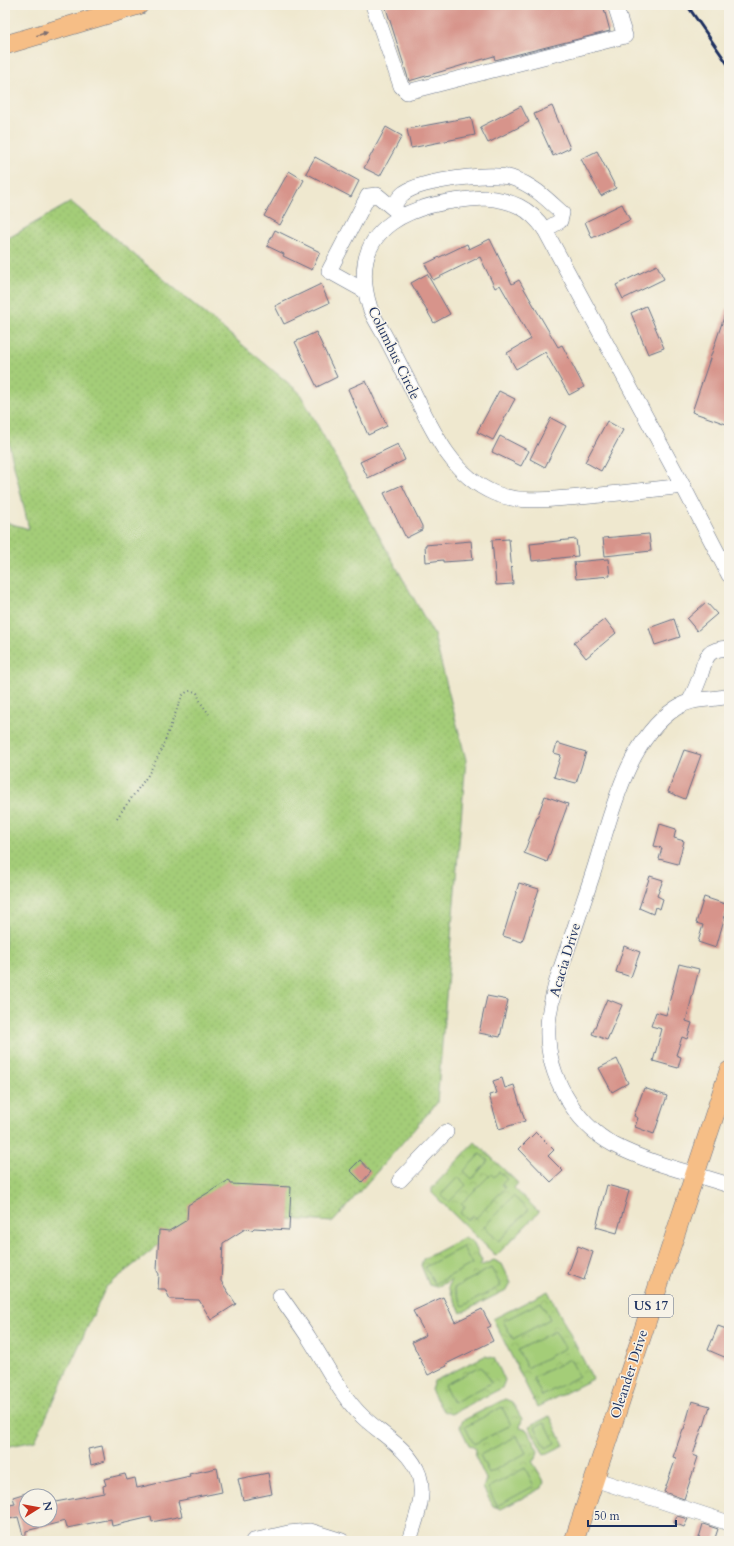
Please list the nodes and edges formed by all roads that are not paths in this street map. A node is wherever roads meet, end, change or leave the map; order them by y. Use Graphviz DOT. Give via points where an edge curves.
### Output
graph roads {
  1 [pos="139,5"];
  2 [pos="373,5"];
  3 [pos="615,5"];
  4 [pos="5,45"];
  5 [pos="478,176"];
  6 [pos="479,198"];
  7 [pos="398,211"];
  8 [pos="545,230"];
  9 [pos="365,291"];
  10 [pos="682,486"];
  11 [pos="729,575"];
  12 [pos="729,648"];
  13 [pos="729,696"];
  14 [pos="690,700"];
  15 [pos="729,1071"];
  16 [pos="446,1132"];
  17 [pos="695,1174"];
  18 [pos="400,1180"];
  19 [pos="729,1185"];
  20 [pos="280,1296"];
  21 [pos="594,1479"];
  22 [pos="728,1520"];
  23 [pos="253,1541"];
  24 [pos="342,1541"];
  25 [pos="409,1541"];
  26 [pos="574,1541"];
  4 -- 1 [label="main road, one-way"];
  2 -- 3 [label="street" via="400,86 407,92 625,36"];
  5 -- 6 [label="street"];
  5 -- 7 [label="street" via="423,184 403,193"];
  5 -- 8 [label="street" via="512,178 536,189 562,213 560,221"];
  6 -- 7 [label="street, Columbus Circle"];
  6 -- 8 [label="street, Columbus Circle" via="502,199 517,205 530,213"];
  7 -- 9 [label="street, Columbus Circle" via="373,242 364,272"];
  7 -- 9 [label="street" via="377,195 368,196 329,271"];
  8 -- 10 [label="street, Columbus Circle"];
  9 -- 10 [label="street, Columbus Circle" via="374,318 444,449 465,475 478,485 494,494 520,500"];
  10 -- 11 [label="street, Columbus Circle"];
  12 -- 14 [label="street" via="716,649 706,656"];
  13 -- 14 [label="street, Acacia Drive"];
  14 -- 17 [label="street, Acacia Drive" via="657,724 637,750 630,765 557,980 548,1029 551,1056 559,1082 572,1105 589,1126 604,1139 621,1148"];
  15 -- 17 [label="main road, Oleander Drive / US 17"];
  16 -- 18 [label="street"];
  17 -- 19 [label="street, Acacia Drive"];
  17 -- 21 [label="main road, Oleander Drive / US 17"];
  20 -- 25 [label="street" via="355,1409 403,1451 419,1474 421,1498"];
  21 -- 22 [label="street"];
  21 -- 26 [label="main road, Oleander Drive / US 17"];
  23 -- 24 [label="street" via="310,1531"];
}
